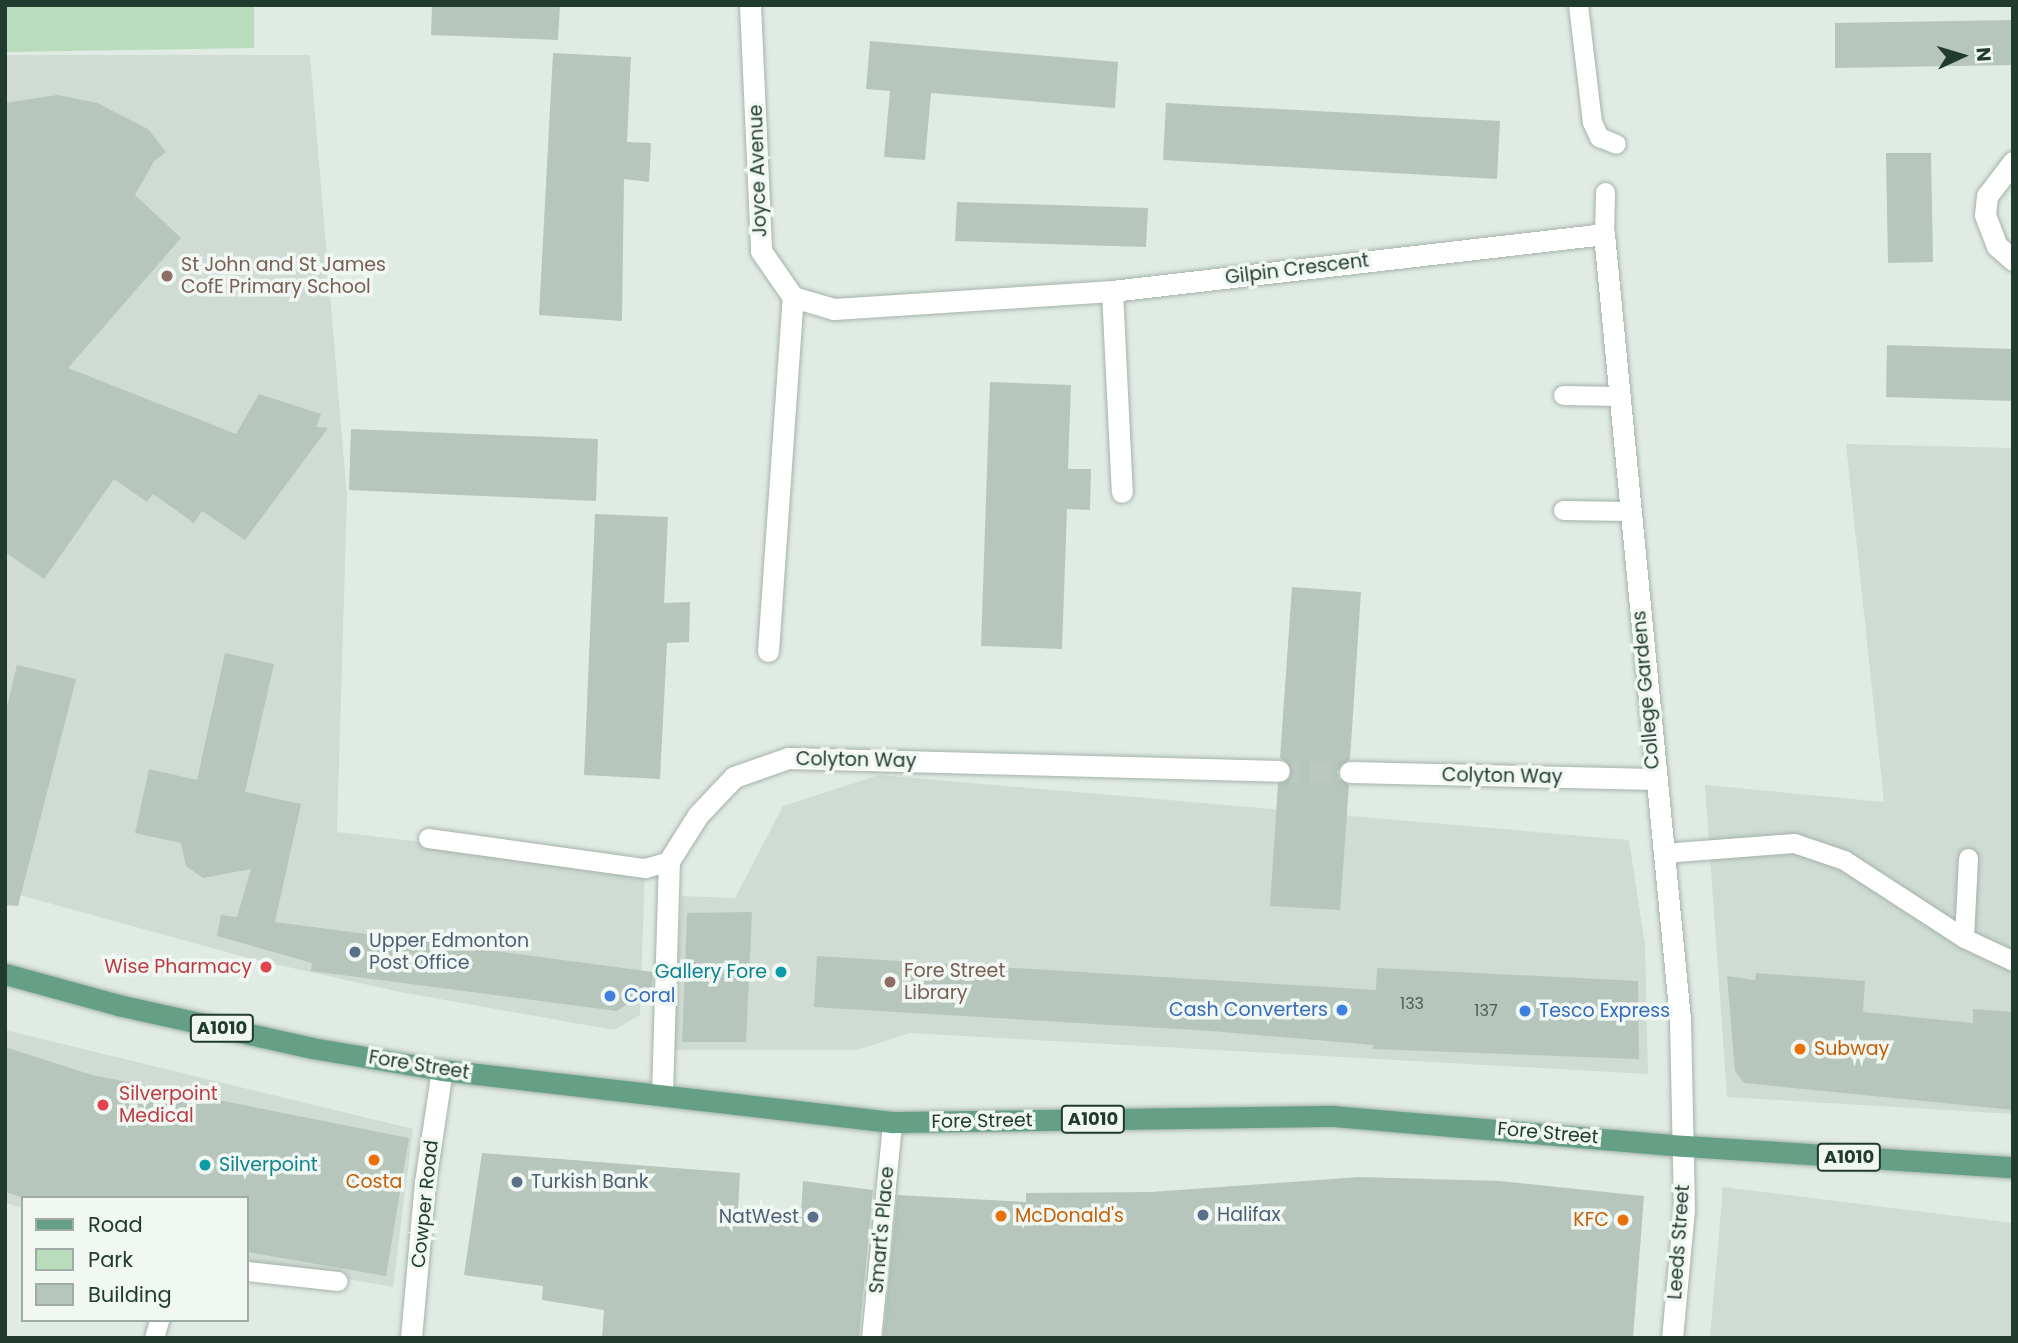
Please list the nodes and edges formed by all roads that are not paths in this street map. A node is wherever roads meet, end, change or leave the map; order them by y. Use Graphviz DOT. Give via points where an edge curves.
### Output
graph roads {
  1 [pos="750,5"];
  2 [pos="1578,5"];
  3 [pos="1616,144"];
  4 [pos="2013,162"];
  5 [pos="1605,192"];
  6 [pos="1604,234"];
  7 [pos="2013,260"];
  8 [pos="1112,291"];
  9 [pos="793,296"];
  10 [pos="1563,395"];
  11 [pos="1619,396"];
  12 [pos="1122,492"];
  13 [pos="1563,510"];
  14 [pos="1629,511"];
  15 [pos="768,651"];
  16 [pos="1279,771"];
  17 [pos="1350,772"];
  18 [pos="1654,779"];
  19 [pos="428,838"];
  20 [pos="1663,853"];
  21 [pos="1968,858"];
  22 [pos="669,861"];
  23 [pos="1964,938"];
  24 [pos="2013,961"];
  25 [pos="5,974"];
  26 [pos="442,1070"];
  27 [pos="662,1095"];
  28 [pos="892,1122"];
  29 [pos="1685,1146"];
  30 [pos="2013,1167"];
  31 [pos="248,1271"];
  32 [pos="337,1281"];
  33 [pos="411,1338"];
  34 [pos="872,1338"];
  35 [pos="1672,1338"];
  1 -- 9 [label="street, Joyce Avenue" via="761,251"];
  2 -- 3 [label="lane" via="1592,122 1599,138"];
  4 -- 7 [label="street" via="1987,195 1985,215 1997,246"];
  5 -- 6 [label="lane"];
  6 -- 8 [label="street, Gilpin Crescent"];
  6 -- 11 [label="street, College Gardens"];
  8 -- 9 [label="street, Gilpin Crescent" via="834,309"];
  8 -- 12 [label="street"];
  9 -- 15 [label="street"];
  10 -- 11 [label="lane"];
  11 -- 14 [label="street, College Gardens"];
  13 -- 14 [label="lane"];
  14 -- 18 [label="street, College Gardens"];
  16 -- 22 [label="street, Colyton Way" via="788,758 734,777 698,815"];
  17 -- 18 [label="street, Colyton Way"];
  18 -- 20 [label="street, College Gardens"];
  19 -- 22 [label="lane" via="645,868"];
  20 -- 23 [label="lane" via="1794,843 1843,860"];
  20 -- 29 [label="street, College Gardens" via="1680,1019"];
  21 -- 23 [label="lane"];
  22 -- 27 [label="street"];
  23 -- 24 [label="lane"];
  25 -- 26 [label="main road, Fore Street / A1010" via="286,1042"];
  26 -- 27 [label="main road, Fore Street / A1010"];
  26 -- 33 [label="street, Cowper Road" via="425,1182"];
  27 -- 28 [label="main road, Fore Street / A1010"];
  28 -- 29 [label="main road, Fore Street / A1010" via="1333,1116"];
  28 -- 34 [label="lane, Smart's Place"];
  29 -- 30 [label="main road, Fore Street / A1010"];
  29 -- 35 [label="street, Leeds Street"];
  31 -- 32 [label="lane"];
}
